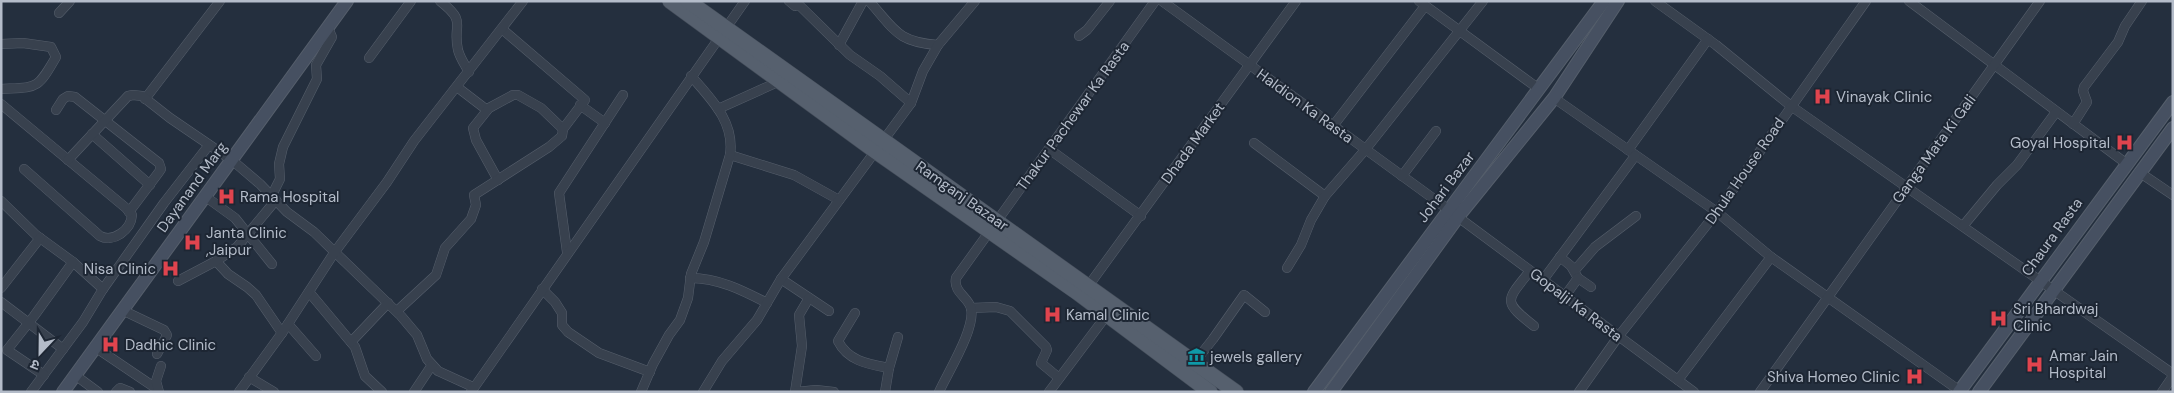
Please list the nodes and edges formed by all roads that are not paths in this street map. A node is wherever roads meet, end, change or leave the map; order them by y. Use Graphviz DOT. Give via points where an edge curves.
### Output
graph roads {
  1 [pos="70,1"];
  2 [pos="220,1"];
  3 [pos="347,1"];
  4 [pos="411,1"];
  5 [pos="440,1"];
  6 [pos="523,1"];
  7 [pos="670,1"];
  8 [pos="688,1"];
  9 [pos="744,1"];
  10 [pos="789,1"];
  11 [pos="863,1"];
  12 [pos="869,1"];
  13 [pos="975,1"];
  14 [pos="1110,1"];
  15 [pos="1155,1"];
  16 [pos="1162,1"];
  17 [pos="1296,1"];
  18 [pos="1483,1"];
  19 [pos="1604,1"];
  20 [pos="1618,1"];
  21 [pos="1655,1"];
  22 [pos="1866,1"];
  23 [pos="1909,1"];
  24 [pos="2040,1"];
  25 [pos="2142,1"];
  26 [pos="1422,4"];
  27 [pos="59,13"];
  28 [pos="328,28"];
  29 [pos="502,29"];
  30 [pos="1459,30"];
  31 [pos="723,32"];
  32 [pos="1079,36"];
  33 [pos="1708,39"];
  34 [pos="1,44"];
  35 [pos="839,44"];
  36 [pos="938,45"];
  37 [pos="369,58"];
  38 [pos="1249,65"];
  39 [pos="1993,66"];
  40 [pos="469,72"];
  41 [pos="691,76"];
  42 [pos="780,81"];
  43 [pos="457,87"];
  44 [pos="1,89"];
  45 [pos="1539,89"];
  46 [pos="623,95"];
  47 [pos="1554,98"];
  48 [pos="146,99"];
  49 [pos="2173,102"];
  50 [pos="911,103"];
  51 [pos="1,104"];
  52 [pos="580,105"];
  53 [pos="1791,106"];
  54 [pos="718,109"];
  55 [pos="56,110"];
  56 [pos="487,110"];
  57 [pos="2056,112"];
  58 [pos="105,121"];
  59 [pos="605,123"];
  60 [pos="2073,124"];
  61 [pos="1332,126"];
  62 [pos="2173,128"];
  63 [pos="563,129"];
  64 [pos="1436,131"];
  65 [pos="92,134"];
  66 [pos="1254,143"];
  67 [pos="209,145"];
  68 [pos="879,146"];
  69 [pos="1049,149"];
  70 [pos="1365,150"];
  71 [pos="1631,153"];
  72 [pos="730,155"];
  73 [pos="68,160"];
  74 [pos="232,160"];
  75 [pos="2127,164"];
  76 [pos="24,169"];
  77 [pos="2139,172"];
  78 [pos="1402,176"];
  79 [pos="498,180"];
  80 [pos="150,185"];
  81 [pos="1906,187"];
  82 [pos="2173,195"];
  83 [pos="1325,196"];
  84 [pos="206,197"];
  85 [pos="274,198"];
  86 [pos="839,200"];
  87 [pos="1,201"];
  88 [pos="129,212"];
  89 [pos="1717,212"];
  90 [pos="1454,214"];
  91 [pos="1141,216"];
  92 [pos="1636,216"];
  93 [pos="993,226"];
  94 [pos="1963,226"];
  95 [pos="248,234"];
  96 [pos="40,238"];
  97 [pos="334,252"];
  98 [pos="567,252"];
  99 [pos="1560,257"];
  100 [pos="1771,257"];
  101 [pos="216,261"];
  102 [pos="73,262"];
  103 [pos="272,264"];
  104 [pos="1287,268"];
  105 [pos="1530,270"];
  106 [pos="1576,274"];
  107 [pos="690,278"];
  108 [pos="781,279"];
  109 [pos="1543,280"];
  110 [pos="178,281"];
  111 [pos="2040,281"];
  112 [pos="1089,285"];
  113 [pos="1591,287"];
  114 [pos="1,288"];
  115 [pos="103,289"];
  116 [pos="542,289"];
  117 [pos="2053,290"];
  118 [pos="310,292"];
  119 [pos="1565,296"];
  120 [pos="1828,296"];
  121 [pos="809,298"];
  122 [pos="1,302"];
  123 [pos="388,303"];
  124 [pos="767,303"];
  125 [pos="970,308"];
  126 [pos="1111,309"];
  127 [pos="122,310"];
  128 [pos="829,311"];
  129 [pos="397,312"];
  130 [pos="1265,312"];
  131 [pos="855,313"];
  132 [pos="28,324"];
  133 [pos="288,324"];
  134 [pos="1534,326"];
  135 [pos="282,333"];
  136 [pos="898,337"];
  137 [pos="1618,337"];
  138 [pos="351,342"];
  139 [pos="95,347"];
  140 [pos="64,349"];
  141 [pos="4,353"];
  142 [pos="157,354"];
  143 [pos="316,356"];
  144 [pos="1194,363"];
  145 [pos="432,365"];
  146 [pos="161,366"];
  147 [pos="889,368"];
  148 [pos="650,372"];
  149 [pos="44,375"];
  150 [pos="75,375"];
  151 [pos="2173,375"];
  152 [pos="249,376"];
  153 [pos="1059,378"];
  154 [pos="1678,380"];
  155 [pos="472,389"];
  156 [pos="158,390"];
  157 [pos="1690,391"];
  158 [pos="1960,391"];
  159 [pos="31,392"];
  160 [pos="62,392"];
  161 [pos="98,392"];
  162 [pos="116,392"];
  163 [pos="130,392"];
  164 [pos="239,392"];
  165 [pos="274,392"];
  166 [pos="382,392"];
  167 [pos="414,392"];
  168 [pos="641,392"];
  169 [pos="703,392"];
  170 [pos="795,392"];
  171 [pos="834,392"];
  172 [pos="885,392"];
  173 [pos="939,392"];
  174 [pos="1049,392"];
  175 [pos="1210,392"];
  176 [pos="1236,392"];
  177 [pos="1314,392"];
  178 [pos="1331,392"];
  179 [pos="1579,392"];
  180 [pos="1760,392"];
  181 [pos="1979,392"];
  182 [pos="2162,392"];
  1 -- 27 [label="street"];
  2 -- 48 [label="street"];
  3 -- 28 [label="street, Dayanand Marg"];
  4 -- 37 [label="street"];
  5 -- 40 [label="street" via="453,11 458,21 458,50"];
  6 -- 29 [label="street"];
  7 -- 31 [label="main road, Ramganj Bazaar"];
  8 -- 31 [label="main road, Ramganj Bazaar"];
  9 -- 31 [label="street"];
  10 -- 35 [label="street" via="799,5"];
  11 -- 35 [label="street"];
  12 -- 36 [label="street" via="902,37 919,44"];
  13 -- 36 [label="street"];
  14 -- 32 [label="street"];
  15 -- 69 [label="street, Thakur Pachewar Ka Rasta"];
  16 -- 38 [label="street, Haldion Ka Rasta"];
  17 -- 38 [label="street, Dhada Market"];
  18 -- 30 [label="street"];
  19 -- 45 [label="street, Johari Bazar"];
  20 -- 47 [label="street, Johari Bazar"];
  21 -- 33 [label="street"];
  22 -- 53 [label="street, Dhula House Road"];
  23 -- 39 [label="street"];
  24 -- 39 [label="street, Ganga Mata Ki Gali"];
  25 -- 60 [label="street" via="2124,26 2118,42 2084,87 2087,102"];
  26 -- 30 [label="street"];
  26 -- 61 [label="street"];
  28 -- 74 [label="street, Dayanand Marg"];
  28 -- 85 [label="street" via="332,37 316,64 317,79 283,147 280,179"];
  29 -- 40 [label="street"];
  29 -- 52 [label="street" via="585,100"];
  30 -- 45 [label="street"];
  30 -- 70 [label="street"];
  31 -- 41 [label="street"];
  31 -- 42 [label="main road, Ramganj Bazaar"];
  31 -- 68 [label="main road, Ramganj Bazaar"];
  33 -- 53 [label="street"];
  33 -- 71 [label="street"];
  34 -- 44 [label="street" via="51,47 56,57 39,84"];
  35 -- 50 [label="street"];
  36 -- 50 [label="street" via="923,71"];
  38 -- 61 [label="street, Haldion Ka Rasta"];
  38 -- 91 [label="street, Dhada Market"];
  39 -- 57 [label="street"];
  39 -- 81 [label="street, Ganga Mata Ki Gali"];
  40 -- 43 [label="street"];
  41 -- 54 [label="street"];
  41 -- 98 [label="street"];
  42 -- 54 [label="street"];
  42 -- 68 [label="main road, Ramganj Bazaar"];
  43 -- 56 [label="street"];
  43 -- 97 [label="street"];
  45 -- 90 [label="street, Johari Bazar"];
  46 -- 59 [label="street"];
  47 -- 71 [label="street"];
  47 -- 90 [label="street, Johari Bazar"];
  48 -- 58 [label="street" via="133,94 128,96"];
  48 -- 67 [label="street"];
  49 -- 75 [label="street, Chaura Rasta"];
  50 -- 68 [label="street"];
  51 -- 73 [label="street"];
  52 -- 59 [label="street"];
  52 -- 63 [label="street"];
  53 -- 81 [label="street"];
  53 -- 89 [label="street, Dhula House Road"];
  54 -- 72 [label="street" via="730,132"];
  55 -- 58 [label="street" via="68,96 75,97"];
  56 -- 63 [label="street" via="509,96 518,95 541,108"];
  56 -- 79 [label="street" via="474,128 479,146"];
  57 -- 60 [label="street"];
  57 -- 94 [label="street" via="2017,165"];
  58 -- 65 [label="street"];
  58 -- 80 [label="street" via="159,163 161,169"];
  59 -- 98 [label="street" via="559,193"];
  60 -- 75 [label="street"];
  61 -- 70 [label="street, Haldion Ka Rasta"];
  62 -- 77 [label="street, Chaura Rasta"];
  63 -- 79 [label="street" via="562,136 549,147"];
  64 -- 78 [label="street"];
  65 -- 73 [label="street"];
  65 -- 80 [label="street"];
  66 -- 83 [label="street"];
  67 -- 74 [label="street"];
  67 -- 115 [label="street"];
  68 -- 86 [label="street"];
  68 -- 93 [label="main road, Ramganj Bazaar"];
  69 -- 91 [label="street"];
  69 -- 93 [label="street, Thakur Pachewar Ka Rasta"];
  70 -- 78 [label="street, Haldion Ka Rasta"];
  70 -- 83 [label="street"];
  71 -- 89 [label="street"];
  71 -- 99 [label="street"];
  72 -- 86 [label="street" via="794,175"];
  72 -- 107 [label="street"];
  73 -- 88 [label="street"];
  74 -- 84 [label="street, Dayanand Marg"];
  74 -- 85 [label="street"];
  75 -- 111 [label="street, Chaura Rasta"];
  76 -- 88 [label="street" via="106,239 117,236 130,224 132,215"];
  77 -- 82 [label="street"];
  77 -- 117 [label="street, Chaura Rasta"];
  78 -- 90 [label="street, Haldion Ka Rasta"];
  79 -- 129 [label="street" via="474,196 476,205 471,219 445,248 436,275"];
  80 -- 88 [label="street"];
  81 -- 94 [label="street"];
  81 -- 120 [label="street, Ganga Mata Ki Gali"];
  83 -- 104 [label="street"];
  84 -- 95 [label="street" via="235,218"];
  84 -- 127 [label="street, Dayanand Marg"];
  85 -- 95 [label="street"];
  85 -- 97 [label="street"];
  86 -- 108 [label="street"];
  87 -- 96 [label="street"];
  89 -- 100 [label="street"];
  89 -- 137 [label="street, Dhula House Road"];
  90 -- 105 [label="street, Gopalji Ka Rasta"];
  90 -- 177 [label="street, Johari Bazar"];
  90 -- 178 [label="street, Johari Bazar"];
  91 -- 112 [label="street, Dhada Market"];
  92 -- 106 [label="street" via="1595,247"];
  93 -- 112 [label="main road, Ramganj Bazaar"];
  93 -- 125 [label="street, Thakur Pachewar Ka Rasta" via="954,284"];
  93 -- 126 [label="main road, Ramganj Bazaar"];
  94 -- 111 [label="street"];
  95 -- 101 [label="street" via="237,247"];
  95 -- 103 [label="street"];
  96 -- 102 [label="street"];
  96 -- 114 [label="street"];
  97 -- 118 [label="street"];
  97 -- 123 [label="street"];
  98 -- 116 [label="street"];
  99 -- 106 [label="street"];
  99 -- 109 [label="street"];
  100 -- 120 [label="street"];
  100 -- 154 [label="street"];
  101 -- 110 [label="street"];
  101 -- 135 [label="street" via="256,295"];
  102 -- 115 [label="street"];
  102 -- 132 [label="street"];
  105 -- 109 [label="street, Gopalji Ka Rasta"];
  105 -- 134 [label="street" via="1512,292 1511,303 1515,311"];
  106 -- 113 [label="street"];
  106 -- 119 [label="street"];
  107 -- 124 [label="street" via="724,283"];
  107 -- 148 [label="street" via="688,298 680,320"];
  108 -- 121 [label="street"];
  108 -- 124 [label="street"];
  109 -- 119 [label="street, Gopalji Ka Rasta"];
  111 -- 117 [label="street"];
  111 -- 158 [label="street, Chaura Rasta"];
  112 -- 126 [label="main road, Ramganj Bazaar"];
  115 -- 140 [label="street"];
  116 -- 148 [label="street" via="562,313 562,325 568,332 599,353"];
  116 -- 155 [label="street"];
  117 -- 151 [label="street"];
  117 -- 181 [label="street, Chaura Rasta"];
  118 -- 133 [label="street"];
  118 -- 138 [label="street"];
  119 -- 137 [label="street, Gopalji Ka Rasta"];
  120 -- 158 [label="street"];
  120 -- 180 [label="street, Ganga Mata Ki Gali"];
  121 -- 128 [label="street"];
  121 -- 170 [label="street" via="799,315 802,346"];
  122 -- 132 [label="street"];
  123 -- 129 [label="street"];
  123 -- 138 [label="street"];
  124 -- 169 [label="street" via="722,361"];
  125 -- 153 [label="street" via="996,307 1010,311 1046,347 1041,363"];
  125 -- 173 [label="street" via="970,324"];
  126 -- 144 [label="main road, Ramganj Bazaar"];
  126 -- 153 [label="street"];
  126 -- 175 [label="main road, Ramganj Bazaar"];
  127 -- 139 [label="street, Dayanand Marg"];
  127 -- 142 [label="street" via="164,330 166,339"];
  129 -- 145 [label="street" via="417,335"];
  130 -- 144 [label="street" via="1244,295"];
  131 -- 147 [label="street" via="838,340 842,347 861,362"];
  132 -- 140 [label="street"];
  132 -- 141 [label="street"];
  133 -- 135 [label="street"];
  133 -- 143 [label="street"];
  135 -- 152 [label="street"];
  136 -- 147 [label="street"];
  137 -- 154 [label="street, Gopalji Ka Rasta"];
  137 -- 179 [label="street, Dhula House Road"];
  138 -- 166 [label="street" via="365,376"];
  139 -- 150 [label="street, Dayanand Marg"];
  139 -- 156 [label="street"];
  140 -- 149 [label="street"];
  141 -- 149 [label="street"];
  144 -- 176 [label="main road, Ramganj Bazaar"];
  145 -- 155 [label="street"];
  145 -- 167 [label="street"];
  146 -- 156 [label="street" via="156,381"];
  147 -- 172 [label="street"];
  148 -- 168 [label="street"];
  149 -- 159 [label="street"];
  150 -- 160 [label="street, Dayanand Marg"];
  150 -- 161 [label="street"];
  151 -- 182 [label="street"];
  152 -- 164 [label="street"];
  152 -- 165 [label="street"];
  153 -- 174 [label="street"];
  154 -- 157 [label="street, Gopalji Ka Rasta"];
  162 -- 163 [label="street" via="120,388"];
  170 -- 171 [label="street"];
}
